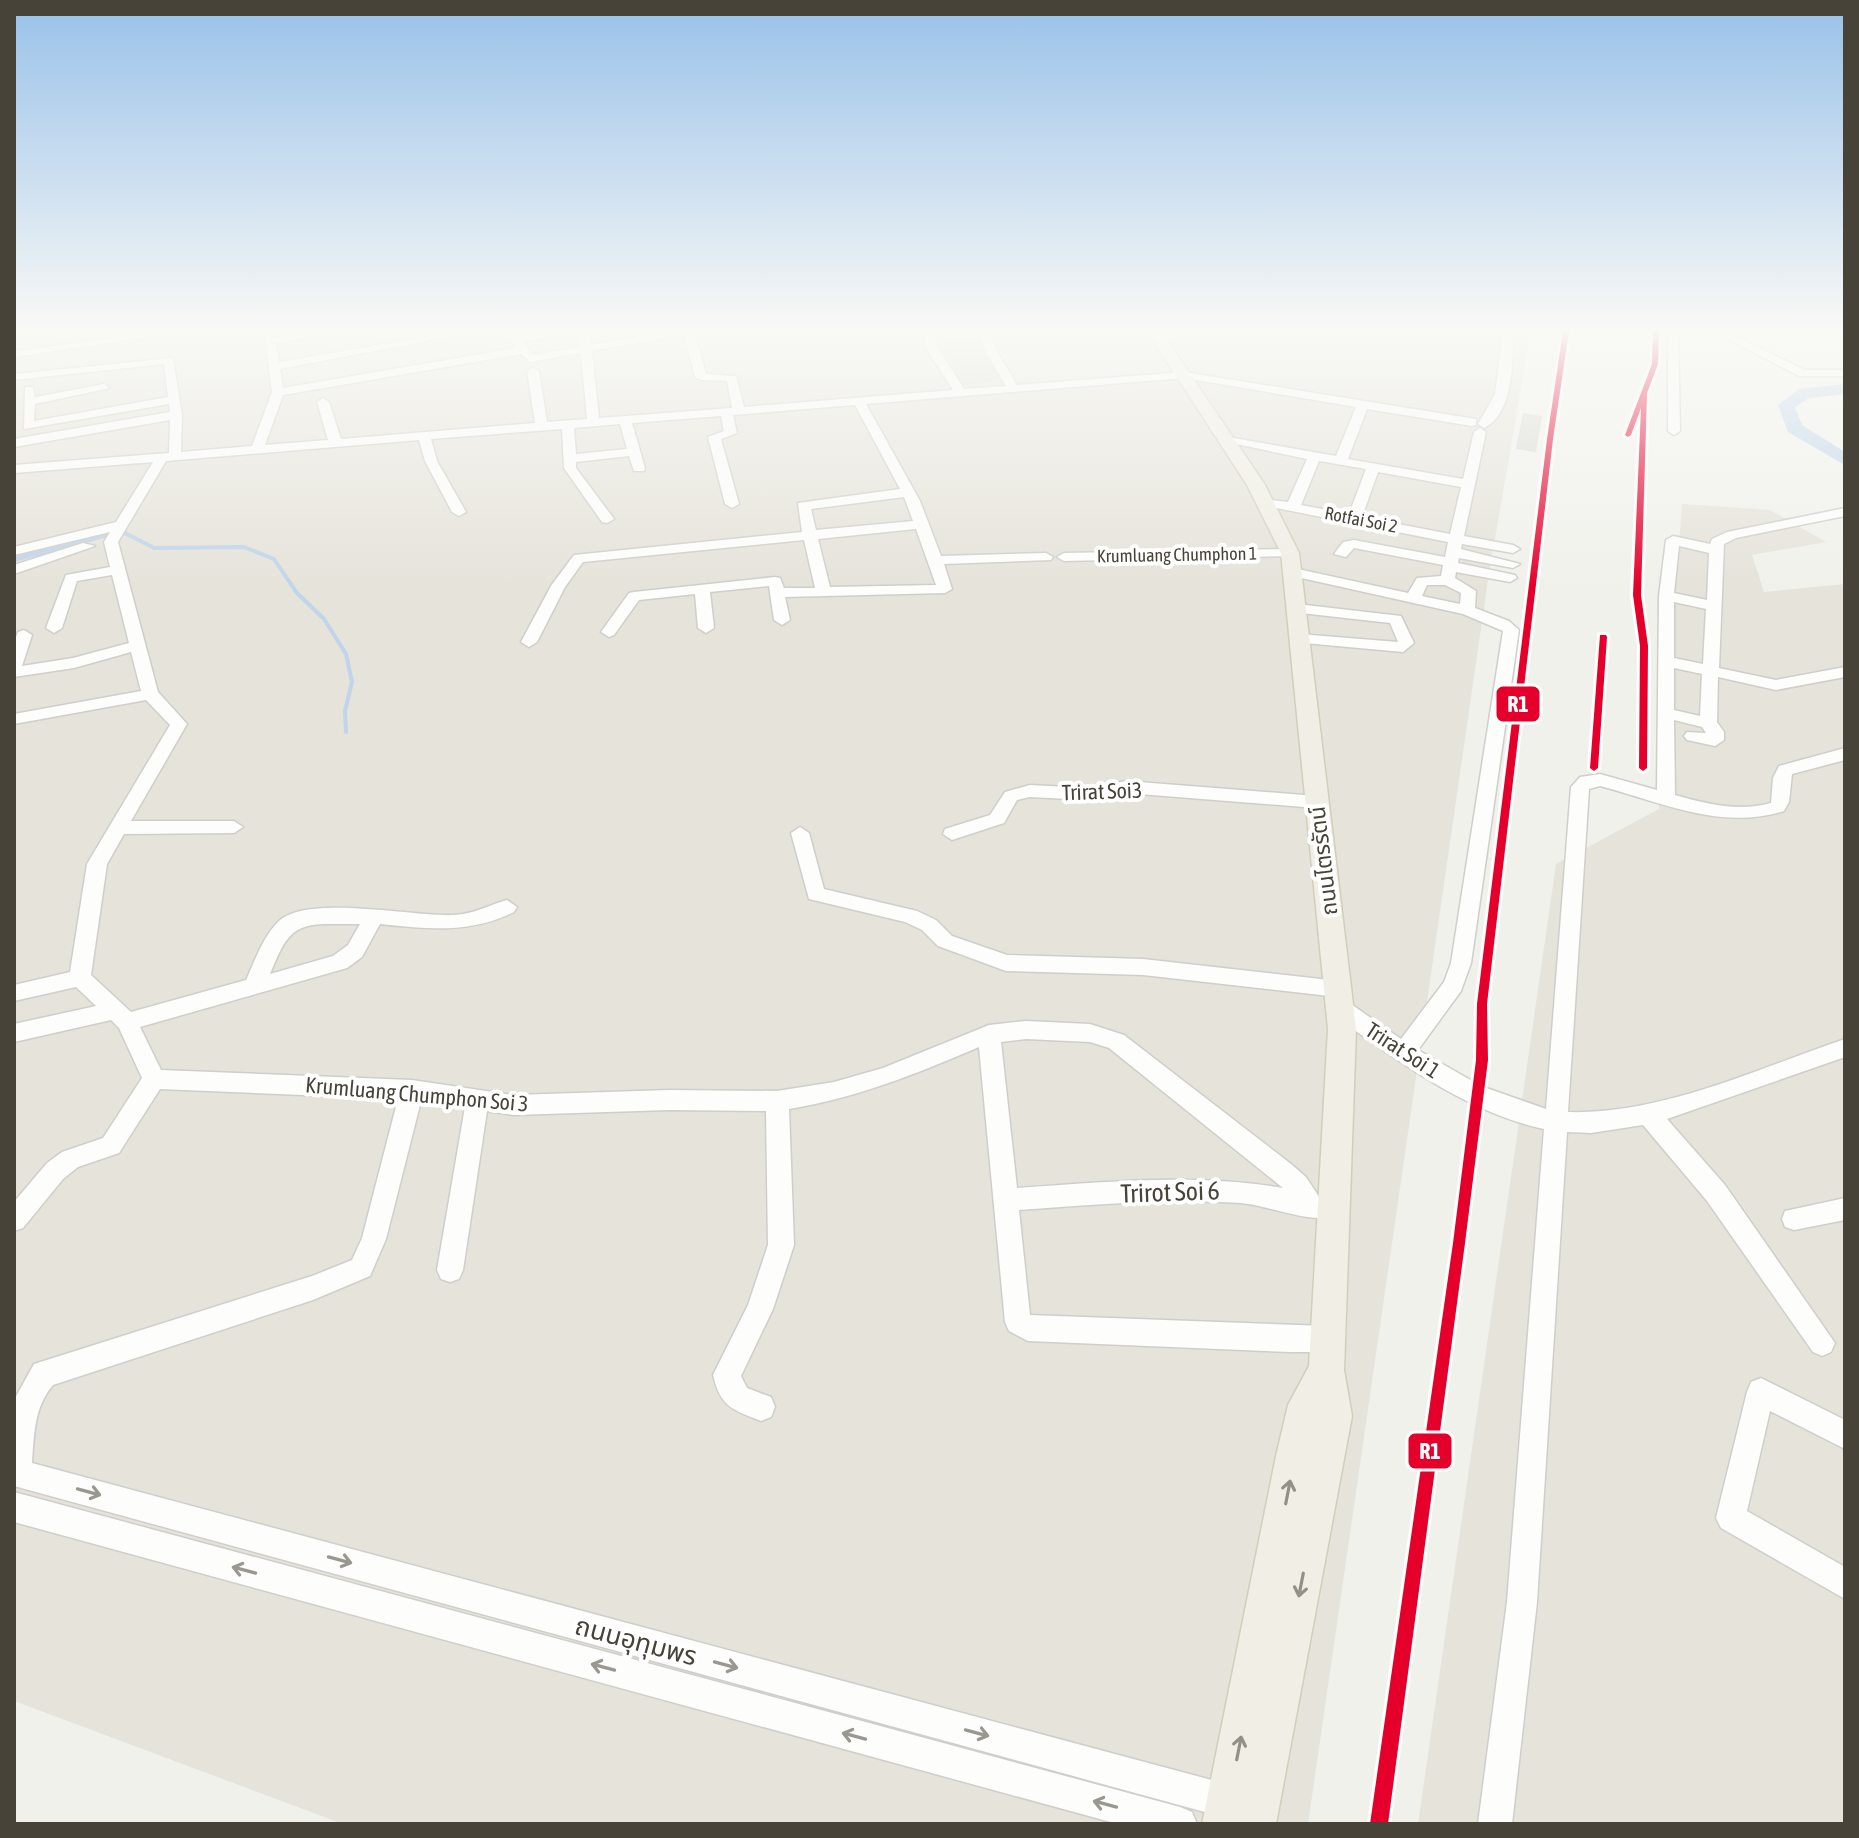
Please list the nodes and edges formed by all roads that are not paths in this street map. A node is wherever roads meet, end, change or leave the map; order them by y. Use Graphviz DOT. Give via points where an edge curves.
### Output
graph roads {
  1 [pos="28,417"];
  2 [pos="77,417"];
  3 [pos="166,417"];
  4 [pos="176,417"];
  5 [pos="269,417"];
  6 [pos="328,417"];
  7 [pos="540,417"];
  8 [pos="593,417"];
  9 [pos="676,417"];
  10 [pos="733,417"];
  11 [pos="867,417"];
  12 [pos="1210,417"];
  13 [pos="1359,417"];
  14 [pos="1415,417"];
  15 [pos="1491,417"];
  16 [pos="1674,417"];
  17 [pos="70,418"];
  18 [pos="625,421"];
  19 [pos="593,423"];
  20 [pos="568,425"];
  21 [pos="542,427"];
  22 [pos="1477,427"];
  23 [pos="1674,431"];
  24 [pos="70,433"];
  25 [pos="424,437"];
  26 [pos="1228,441"];
  27 [pos="14,443"];
  28 [pos="336,444"];
  29 [pos="257,450"];
  30 [pos="634,452"];
  31 [pos="1315,456"];
  32 [pos="169,457"];
  33 [pos="569,459"];
  34 [pos="1341,461"];
  35 [pos="1373,467"];
  36 [pos="639,468"];
  37 [pos="14,469"];
  38 [pos="1469,484"];
  39 [pos="908,492"];
  40 [pos="1266,502"];
  41 [pos="732,504"];
  42 [pos="1293,507"];
  43 [pos="459,512"];
  44 [pos="1845,512"];
  45 [pos="607,519"];
  46 [pos="1354,519"];
  47 [pos="922,524"];
  48 [pos="116,534"];
  49 [pos="809,534"];
  50 [pos="1717,550"];
  51 [pos="14,551"];
  52 [pos="1341,554"];
  53 [pos="1451,556"];
  54 [pos="1046,557"];
  55 [pos="1064,557"];
  56 [pos="935,560"];
  57 [pos="1291,562"];
  58 [pos="14,570"];
  59 [pos="116,570"];
  60 [pos="702,589"];
  61 [pos="823,591"];
  62 [pos="778,593"];
  63 [pos="1666,596"];
  64 [pos="1413,598"];
  65 [pos="1713,606"];
  66 [pos="1297,609"];
  67 [pos="1467,610"];
  68 [pos="782,620"];
  69 [pos="54,628"];
  70 [pos="706,628"];
  71 [pos="609,632"];
  72 [pos="24,635"];
  73 [pos="1299,639"];
  74 [pos="529,642"];
  75 [pos="140,645"];
  76 [pos="1666,661"];
  77 [pos="14,666"];
  78 [pos="1709,671"];
  79 [pos="14,672"];
  80 [pos="1845,672"];
  81 [pos="150,694"];
  82 [pos="1666,713"];
  83 [pos="14,719"];
  84 [pos="1708,723"];
  85 [pos="1693,736"];
  86 [pos="1845,754"];
  87 [pos="1666,797"];
  88 [pos="1316,802"];
  89 [pos="234,827"];
  90 [pos="119,828"];
  91 [pos="800,833"];
  92 [pos="952,834"];
  93 [pos="507,907"];
  94 [pos="374,916"];
  95 [pos="80,978"];
  96 [pos="254,986"];
  97 [pos="14,993"];
  98 [pos="1340,1009"];
  99 [pos="120,1016"];
  100 [pos="14,1033"];
  101 [pos="989,1034"];
  102 [pos="1845,1048"];
  103 [pos="1404,1052"];
  104 [pos="154,1079"];
  105 [pos="412,1090"];
  106 [pos="477,1101"];
  107 [pos="777,1101"];
  108 [pos="1646,1112"];
  109 [pos="1558,1122"];
  110 [pos="1006,1200"];
  111 [pos="1324,1207"];
  112 [pos="1845,1209"];
  113 [pos="1794,1219"];
  114 [pos="14,1220"];
  115 [pos="450,1270"];
  116 [pos="1822,1343"];
  117 [pos="1326,1355"];
  118 [pos="761,1407"];
  119 [pos="1845,1435"];
  120 [pos="16,1472"];
  121 [pos="14,1507"];
  122 [pos="1845,1584"];
  123 [pos="1241,1815"];
  124 [pos="1180,1824"];
  125 [pos="1495,1824"];
  1 -- 17 [label="street" via="28,426"];
  2 -- 17 [label="street"];
  3 -- 24 [label="street"];
  4 -- 32 [label="street"];
  5 -- 29 [label="street"];
  6 -- 28 [label="street"];
  7 -- 21 [label="street"];
  8 -- 19 [label="street"];
  9 -- 18 [label="street"];
  10 -- 41 [label="street" via="731,433 714,437"];
  11 -- 39 [label="street"];
  12 -- 26 [label="main road, ถนนไตรรัตน์"];
  13 -- 34 [label="street"];
  14 -- 22 [label="street"];
  15 -- 22 [label="street"];
  16 -- 23 [label="street"];
  17 -- 24 [label="street"];
  18 -- 19 [label="street"];
  18 -- 30 [label="street"];
  19 -- 20 [label="street"];
  20 -- 21 [label="street"];
  20 -- 33 [label="street"];
  21 -- 25 [label="street"];
  22 -- 38 [label="street"];
  24 -- 27 [label="street"];
  25 -- 28 [label="street"];
  25 -- 43 [label="street"];
  26 -- 31 [label="street"];
  26 -- 40 [label="main road, ถนนไตรรัตน์"];
  28 -- 29 [label="street"];
  29 -- 32 [label="street"];
  30 -- 33 [label="street"];
  30 -- 36 [label="street"];
  31 -- 34 [label="street"];
  31 -- 42 [label="street"];
  32 -- 37 [label="street"];
  32 -- 48 [label="street"];
  33 -- 45 [label="street" via="576,482"];
  34 -- 35 [label="street"];
  35 -- 38 [label="street"];
  35 -- 46 [label="street"];
  38 -- 53 [label="street"];
  39 -- 47 [label="street"];
  39 -- 49 [label="street" via="803,506"];
  40 -- 42 [label="street, Rotfai Soi 2"];
  40 -- 57 [label="main road, ถนนไตรรัตน์"];
  42 -- 46 [label="street, Rotfai Soi 2"];
  44 -- 50 [label="street" via="1721,538"];
  46 -- 53 [label="street, Rotfai Soi 2"];
  47 -- 49 [label="street"];
  47 -- 56 [label="street"];
  48 -- 51 [label="street"];
  48 -- 58 [label="street"];
  48 -- 59 [label="street"];
  49 -- 61 [label="street"];
  49 -- 74 [label="street" via="579,558"];
  50 -- 63 [label="street" via="1673,540"];
  50 -- 65 [label="street"];
  52 -- 53 [label="street" via="1354,544"];
  53 -- 53 [label="street" via="1512,564"];
  53 -- 64 [label="street" via="1422,581"];
  53 -- 67 [label="street" via="1469,591"];
  54 -- 56 [label="street"];
  55 -- 57 [label="street, Krumluang Chumphon 1"];
  56 -- 61 [label="street" via="945,589"];
  57 -- 64 [label="street"];
  57 -- 66 [label="main road, ถนนไตรรัตน์"];
  59 -- 69 [label="street" via="71,578"];
  59 -- 75 [label="street"];
  60 -- 62 [label="street" via="775,581"];
  60 -- 70 [label="street"];
  60 -- 71 [label="street" via="634,596"];
  61 -- 62 [label="street"];
  62 -- 68 [label="street"];
  63 -- 65 [label="street"];
  63 -- 76 [label="street"];
  64 -- 67 [label="street"];
  65 -- 78 [label="street"];
  66 -- 73 [label="main road, ถนนไตรรัตน์"];
  66 -- 73 [label="street" via="1396,619 1406,645"];
  67 -- 103 [label="street" via="1511,630 1461,963 1454,985"];
  72 -- 77 [label="street"];
  73 -- 88 [label="main road, ถนนไตรรัตน์"];
  75 -- 79 [label="street"];
  75 -- 81 [label="street"];
  76 -- 78 [label="street"];
  76 -- 82 [label="street"];
  78 -- 80 [label="street" via="1776,685"];
  78 -- 84 [label="street"];
  81 -- 83 [label="street"];
  81 -- 90 [label="street" via="179,724"];
  82 -- 84 [label="street"];
  82 -- 87 [label="street"];
  84 -- 85 [label="street" via="1715,740"];
  86 -- 87 [label="street" via="1785,770 1782,801 1770,811 1726,812"];
  87 -- 109 [label="street" via="1600,780 1580,787"];
  88 -- 92 [label="street, Trirat Soi3" via="1126,787 1088,794 1030,791 1011,796 997,819"];
  88 -- 98 [label="main road, ถนนไตรรัตน์"];
  89 -- 90 [label="street"];
  90 -- 95 [label="street" via="97,864"];
  91 -- 98 [label="street" via="816,894 910,916 945,941 1006,963 1143,967"];
  93 -- 94 [label="street" via="464,925"];
  94 -- 96 [label="street" via="348,958"];
  94 -- 96 [label="street" via="307,915 290,920 278,931"];
  95 -- 97 [label="street"];
  95 -- 99 [label="street"];
  96 -- 99 [label="street"];
  98 -- 103 [label="street, Trirat Soi 1"];
  98 -- 111 [label="main road, ถนนไตรรัตน์"];
  99 -- 100 [label="street"];
  99 -- 104 [label="street"];
  101 -- 107 [label="street, Krumluang Chumphon Soi 3" via="887,1076"];
  101 -- 110 [label="street"];
  101 -- 111 [label="street, Krumluang Chumphon Soi 3" via="1090,1033 1116,1041"];
  102 -- 108 [label="street, Trirat Soi 1"];
  103 -- 109 [label="street, Trirat Soi 1" via="1494,1102"];
  104 -- 105 [label="street, Krumluang Chumphon Soi 3"];
  104 -- 114 [label="street" via="111,1146 70,1159"];
  105 -- 106 [label="street, Krumluang Chumphon Soi 3"];
  105 -- 120 [label="street" via="374,1239 361,1268 44,1374 26,1400"];
  106 -- 107 [label="street, Krumluang Chumphon Soi 3"];
  106 -- 115 [label="street"];
  107 -- 118 [label="street" via="781,1245 760,1309 727,1375 738,1398"];
  108 -- 109 [label="street, Trirat Soi 1" via="1606,1122"];
  108 -- 116 [label="street" via="1725,1205"];
  109 -- 125 [label="street" via="1522,1602"];
  110 -- 111 [label="street, Trirot Soi 6" via="1231,1190"];
  110 -- 117 [label="street" via="1015,1313 1028,1328 1101,1327 1259,1339"];
  111 -- 117 [label="main road, ถนนไตรรัตน์"];
  112 -- 113 [label="street"];
  117 -- 123 [label="main road, ถนนไตรรัตน์" via="1334,1416"];
  119 -- 122 [label="street" via="1761,1392 1731,1518"];
  120 -- 123 [label="street, ถนนอุทุมพร, one-way"];
  124 -- 121 [label="street, ถนนอุทุมพร, one-way"];
}
